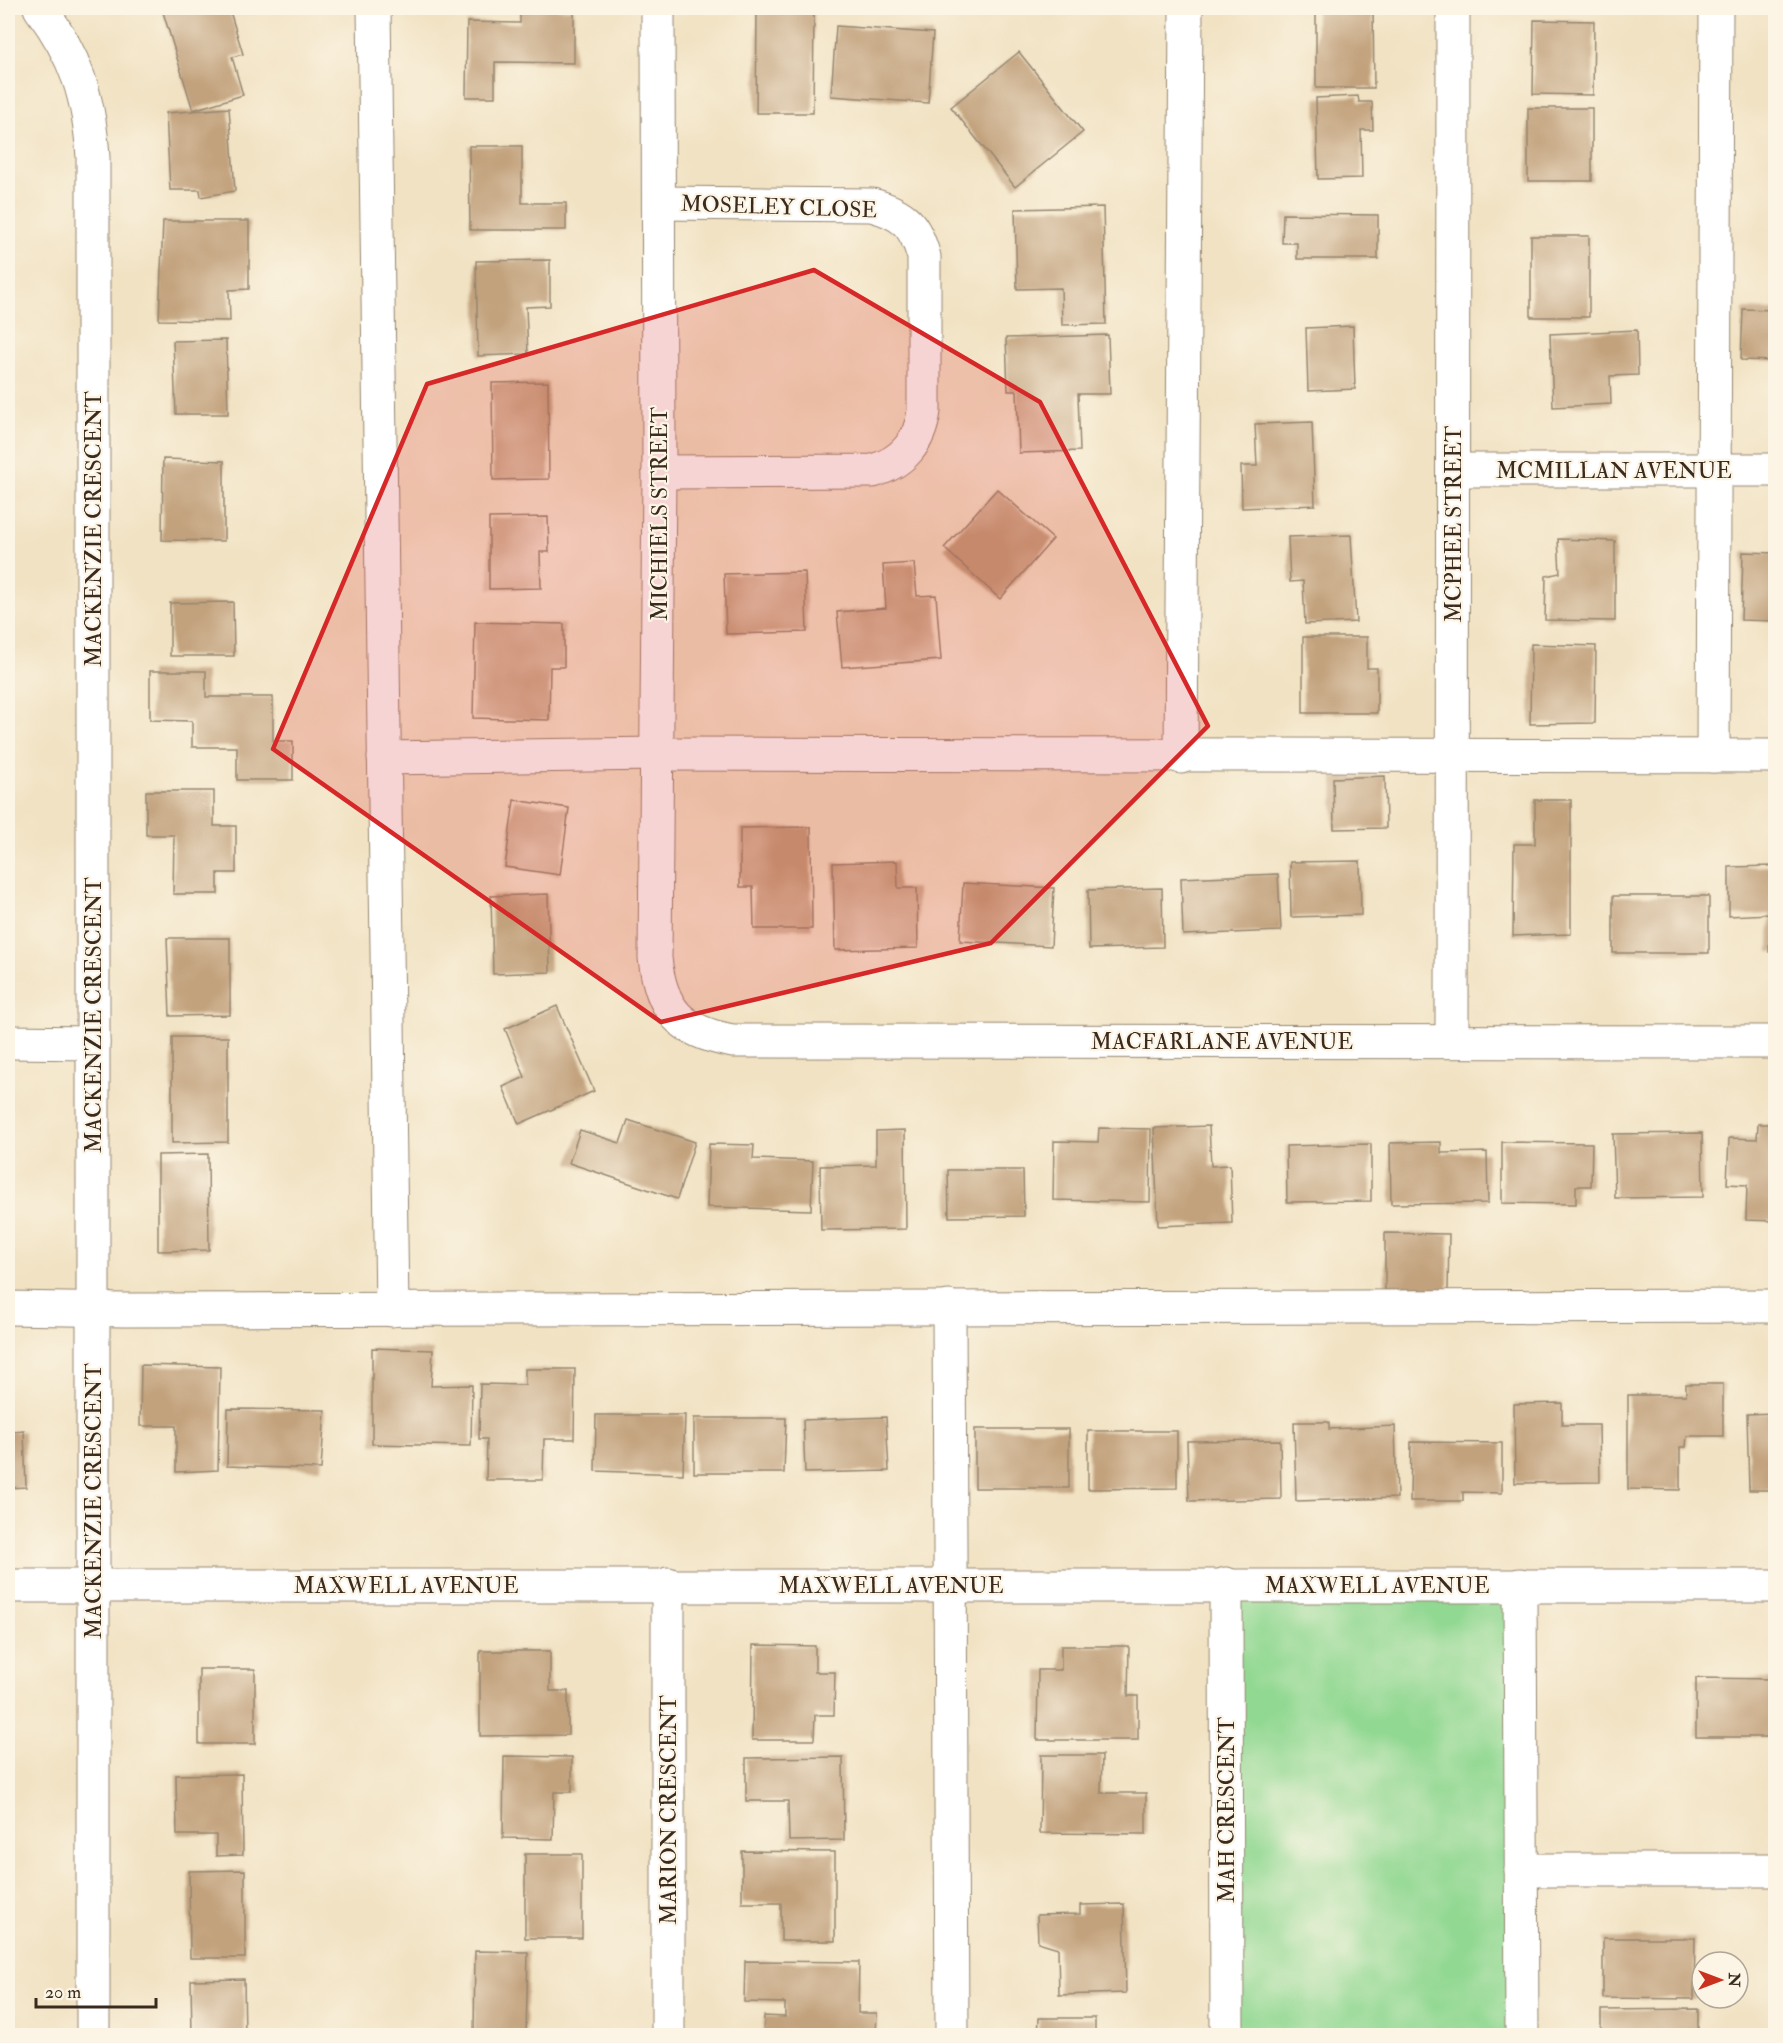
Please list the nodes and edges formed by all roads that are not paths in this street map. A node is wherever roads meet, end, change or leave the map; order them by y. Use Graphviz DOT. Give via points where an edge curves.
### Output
graph roads {
  1 [pos="40,8"];
  2 [pos="374,8"];
  3 [pos="658,8"];
  4 [pos="1186,8"];
  5 [pos="1453,8"];
  6 [pos="1716,8"];
  7 [pos="659,203"];
  8 [pos="1715,469"];
  9 [pos="1453,470"];
  10 [pos="1776,470"];
  11 [pos="659,472"];
  12 [pos="657,754"];
  13 [pos="1713,756"];
  14 [pos="1776,756"];
  15 [pos="1181,757"];
  16 [pos="1452,757"];
  17 [pos="384,758"];
  18 [pos="675,1016"];
  19 [pos="1452,1040"];
  20 [pos="1776,1041"];
  21 [pos="8,1042"];
  22 [pos="93,1043"];
  23 [pos="1776,1306"];
  24 [pos="949,1307"];
  25 [pos="8,1308"];
  26 [pos="93,1310"];
  27 [pos="392,1310"];
  28 [pos="668,1584"];
  29 [pos="1226,1584"];
  30 [pos="93,1585"];
  31 [pos="949,1585"];
  32 [pos="8,1586"];
  33 [pos="1520,1586"];
  34 [pos="1776,1586"];
  35 [pos="1521,1870"];
  36 [pos="1776,1870"];
  37 [pos="93,2036"];
  38 [pos="668,2036"];
  39 [pos="952,2036"];
  40 [pos="1227,2036"];
  41 [pos="1522,2036"];
  1 -- 22 [label="street, MACKENZIE CRESCENT" via="73,61 86,96 93,158"];
  2 -- 17 [label="street"];
  3 -- 7 [label="street, MICHIELS STREET"];
  4 -- 15 [label="street"];
  5 -- 9 [label="street, MCPHEE STREET"];
  6 -- 8 [label="street"];
  7 -- 11 [label="street, MICHIELS STREET"];
  7 -- 11 [label="street, MOSELEY CLOSE" via="859,204 893,210 918,237 924,257 924,387 922,429 913,445 888,466 873,471"];
  8 -- 9 [label="street, MCMILLAN AVENUE"];
  8 -- 10 [label="street, MCMILLAN AVENUE"];
  8 -- 13 [label="street"];
  9 -- 16 [label="street, MCPHEE STREET"];
  11 -- 12 [label="street, MICHIELS STREET"];
  12 -- 15 [label="street"];
  12 -- 17 [label="street"];
  12 -- 18 [label="street, MICHIELS STREET" via="655,958 658,983"];
  13 -- 14 [label="street"];
  13 -- 16 [label="street"];
  15 -- 16 [label="street"];
  16 -- 19 [label="street, MCPHEE STREET"];
  17 -- 27 [label="street"];
  18 -- 19 [label="street, MACFARLANE AVENUE" via="711,1037 733,1041"];
  19 -- 20 [label="street, MACFARLANE AVENUE"];
  21 -- 22 [label="street"];
  22 -- 26 [label="street, MACKENZIE CRESCENT"];
  23 -- 24 [label="street"];
  24 -- 27 [label="street"];
  24 -- 31 [label="street"];
  25 -- 26 [label="street"];
  26 -- 27 [label="street"];
  26 -- 30 [label="street, MACKENZIE CRESCENT"];
  28 -- 30 [label="street, MAXWELL AVENUE"];
  28 -- 31 [label="street, MAXWELL AVENUE"];
  28 -- 38 [label="street, MARION CRESCENT"];
  29 -- 31 [label="street, MAXWELL AVENUE"];
  29 -- 33 [label="street, MAXWELL AVENUE"];
  29 -- 40 [label="street, MAH CRESCENT"];
  30 -- 32 [label="street, MAXWELL AVENUE"];
  30 -- 37 [label="street, MACKENZIE CRESCENT"];
  31 -- 39 [label="street"];
  33 -- 34 [label="street, MAXWELL AVENUE"];
  33 -- 35 [label="street"];
  35 -- 36 [label="street"];
  35 -- 41 [label="street"];
}
